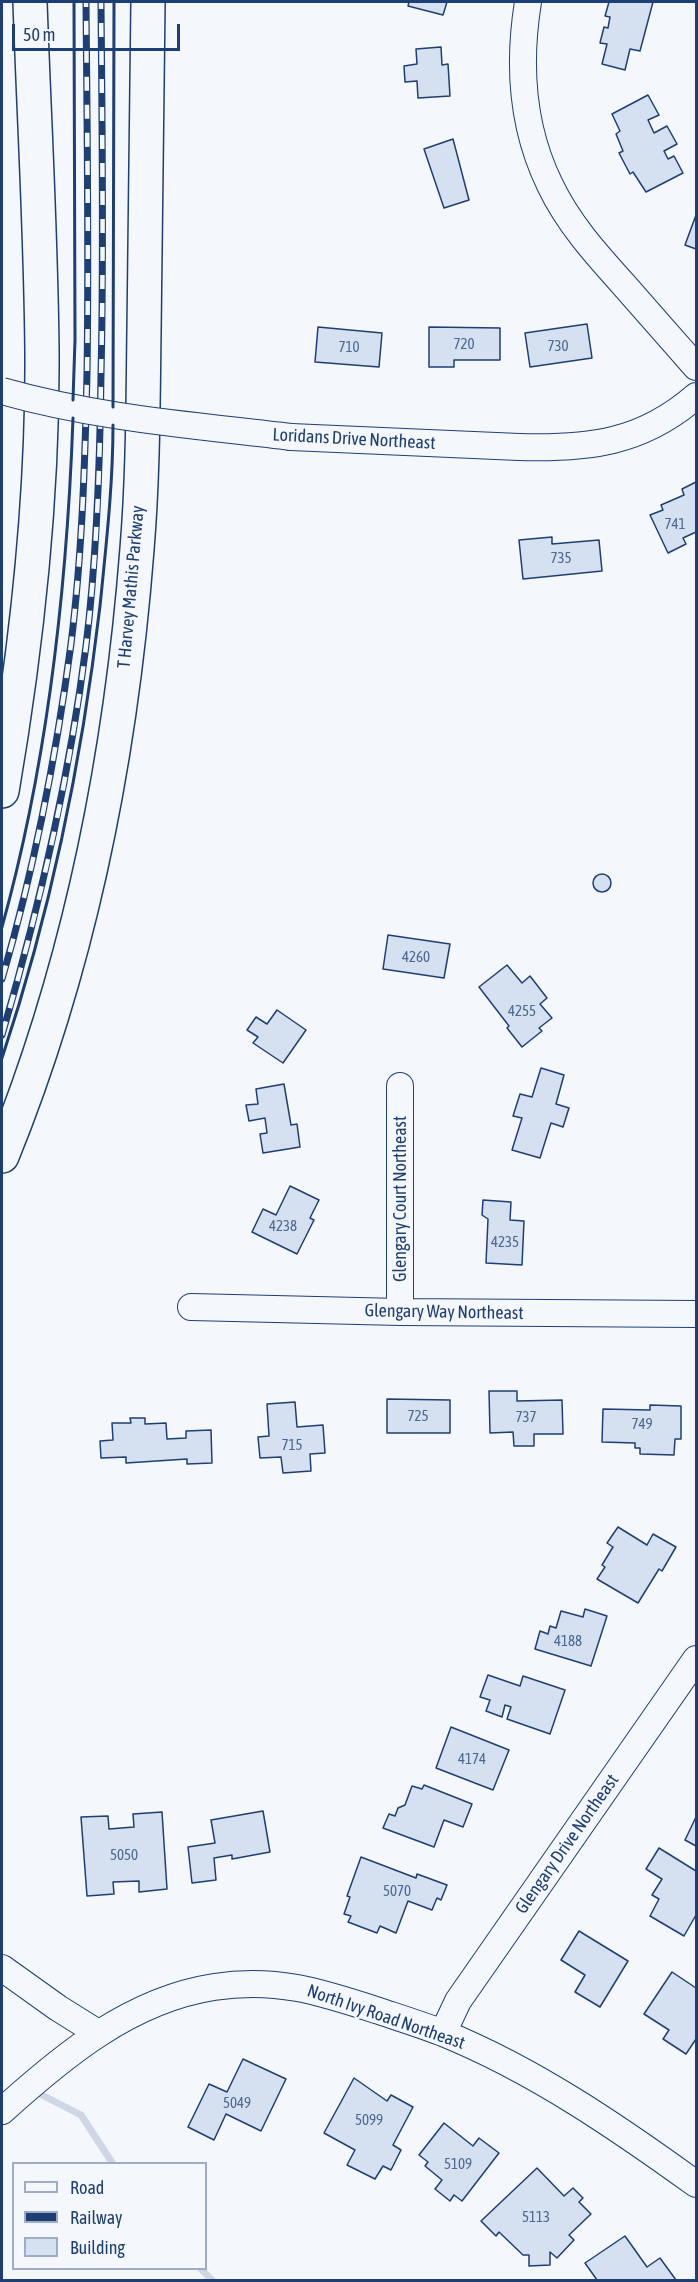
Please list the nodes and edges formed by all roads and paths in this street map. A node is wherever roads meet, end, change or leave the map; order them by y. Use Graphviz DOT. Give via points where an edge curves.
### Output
graph roads {
  1 [pos="30,2"];
  2 [pos="148,2"];
  3 [pos="528,2"];
  4 [pos="696,367"];
  5 [pos="2,392"];
  6 [pos="696,396"];
  7 [pos="2,790"];
  8 [pos="400,1086"];
  9 [pos="2,1156"];
  10 [pos="191,1307"];
  11 [pos="400,1312"];
  12 [pos="696,1314"];
  13 [pos="696,1659"];
  14 [pos="2,1968"];
  15 [pos="98,2033"];
  16 [pos="443,2033"];
  17 [pos="2,2111"];
  18 [pos="696,2184"];
  1 -- 7 [label="highway" via="42,351 40,441 26,638"];
  2 -- 9 [label="highway, T Harvey Mathis Parkway" via="142,433 128,650 94,855 73,941 40,1054"];
  3 -- 4 [label="street" via="521,53 524,98 534,142 550,185 586,242"];
  5 -- 6 [label="street, Loridans Drive Northeast, bridge" via="105,415 291,437 553,448 626,437 658,424"];
  8 -- 11 [label="street, Glengary Court Northeast"];
  10 -- 11 [label="street, Glengary Way Northeast"];
  11 -- 12 [label="street, Glengary Way Northeast"];
  13 -- 16 [label="street, Glengary Drive Northeast" via="458,2001"];
  14 -- 15 [label="street"];
  15 -- 16 [label="street, North Ivy Road Northeast" via="176,1996 251,1983 320,1991"];
  15 -- 17 [label="street, North Ivy Road Northeast" via="47,2070"];
  16 -- 18 [label="street, North Ivy Road Northeast" via="510,2065 607,2121"];
}
